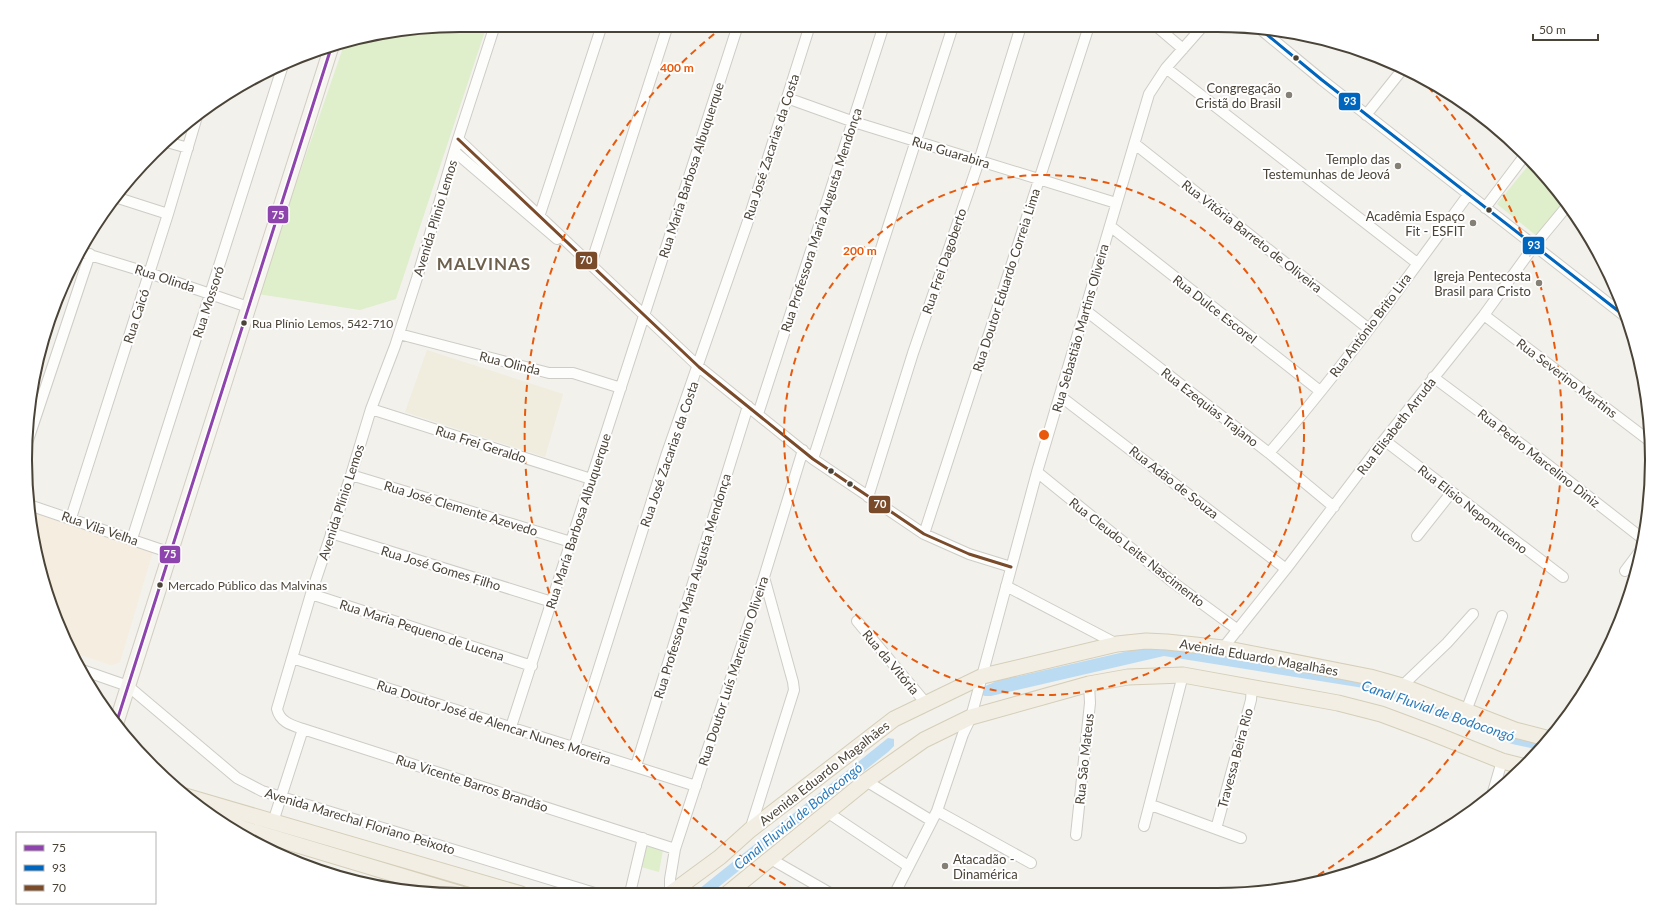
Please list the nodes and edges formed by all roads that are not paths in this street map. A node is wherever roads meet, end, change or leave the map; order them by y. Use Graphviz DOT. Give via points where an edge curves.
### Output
graph roads {
  1 [pos="493,32"];
  2 [pos="600,32"];
  3 [pos="666,32"];
  4 [pos="736,32"];
  5 [pos="808,32"];
  6 [pos="882,32"];
  7 [pos="951,32"];
  8 [pos="1019,32"];
  9 [pos="1087,32"];
  10 [pos="1163,32"];
  11 [pos="1198,32"];
  12 [pos="1268,35"];
  13 [pos="1183,50"];
  14 [pos="330,53"];
  15 [pos="1166,68"];
  16 [pos="281,72"];
  17 [pos="1399,73"];
  18 [pos="787,98"];
  19 [pos="1366,115"];
  20 [pos="854,122"];
  21 [pos="195,123"];
  22 [pos="458,139"];
  23 [pos="916,141"];
  24 [pos="172,144"];
  25 [pos="1135,144"];
  26 [pos="188,148"];
  27 [pos="455,152"];
  28 [pos="1522,159"];
  29 [pos="979,161"];
  30 [pos="1039,179"];
  31 [pos="1468,195"];
  32 [pos="120,199"];
  33 [pos="1116,203"];
  34 [pos="1485,208"];
  35 [pos="1564,209"];
  36 [pos="168,214"];
  37 [pos="540,214"];
  38 [pos="1110,226"];
  39 [pos="1534,246"];
  40 [pos="85,253"];
  41 [pos="84,255"];
  42 [pos="1417,263"];
  43 [pos="591,264"];
  44 [pos="149,273"];
  45 [pos="211,294"];
  46 [pos="248,307"];
  47 [pos="1085,310"];
  48 [pos="1618,310"];
  49 [pos="1484,314"];
  50 [pos="645,315"];
  51 [pos="1369,329"];
  52 [pos="400,334"];
  53 [pos="698,367"];
  54 [pos="1433,377"];
  55 [pos="621,388"];
  56 [pos="1320,391"];
  57 [pos="1060,396"];
  58 [pos="748,406"];
  59 [pos="371,409"];
  60 [pos="758,414"];
  61 [pos="34,418"];
  62 [pos="1644,437"];
  63 [pos="1384,440"];
  64 [pos="803,450"];
  65 [pos="1269,453"];
  66 [pos="813,459"];
  67 [pos="1037,472"];
  68 [pos="351,475"];
  69 [pos="591,479"];
  70 [pos="1451,493"];
  71 [pos="868,497"];
  72 [pos="35,507"];
  73 [pos="1334,507"];
  74 [pos="71,518"];
  75 [pos="331,533"];
  76 [pos="924,534"];
  77 [pos="1638,535"];
  78 [pos="1417,536"];
  79 [pos="132,539"];
  80 [pos="571,542"];
  81 [pos="171,553"];
  82 [pos="1632,562"];
  83 [pos="1011,567"];
  84 [pos="1286,569"];
  85 [pos="1625,571"];
  86 [pos="764,577"];
  87 [pos="1563,577"];
  88 [pos="1006,586"];
  89 [pos="311,594"];
  90 [pos="552,602"];
  91 [pos="1473,614"];
  92 [pos="1502,616"];
  93 [pos="857,621"];
  94 [pos="1238,630"];
  95 [pos="1117,644"];
  96 [pos="1223,648"];
  97 [pos="292,658"];
  98 [pos="532,666"];
  99 [pos="88,672"];
  100 [pos="1183,675"];
  101 [pos="984,676"];
  102 [pos="1089,684"];
  103 [pos="128,686"];
  104 [pos="1252,686"];
  105 [pos="1402,686"];
  106 [pos="926,702"];
  107 [pos="277,710"];
  108 [pos="1466,711"];
  109 [pos="971,717"];
  110 [pos="118,718"];
  111 [pos="511,727"];
  112 [pos="303,729"];
  113 [pos="1543,737"];
  114 [pos="574,747"];
  115 [pos="1502,761"];
  116 [pos="1518,765"];
  117 [pos="636,766"];
  118 [pos="866,781"];
  119 [pos="696,786"];
  120 [pos="1495,786"];
  121 [pos="280,798"];
  122 [pos="199,800"];
  123 [pos="1151,805"];
  124 [pos="937,811"];
  125 [pos="827,812"];
  126 [pos="932,821"];
  127 [pos="273,822"];
  128 [pos="1144,826"];
  129 [pos="1216,829"];
  130 [pos="750,830"];
  131 [pos="1076,835"];
  132 [pos="257,837"];
  133 [pos="643,838"];
  134 [pos="1241,838"];
  135 [pos="675,849"];
  136 [pos="770,858"];
  137 [pos="1031,863"];
  138 [pos="908,866"];
  139 [pos="412,885"];
  140 [pos="500,888"];
  141 [pos="578,888"];
  142 [pos="631,888"];
  143 [pos="671,888"];
  144 [pos="678,888"];
  145 [pos="734,888"];
  146 [pos="821,888"];
  147 [pos="897,888"];
  1 -- 22 [label="street, Avenida Plinio Lemos"];
  2 -- 37 [label="street"];
  3 -- 43 [label="street"];
  4 -- 50 [label="street, Rua Maria Barbosa Albuquerque"];
  5 -- 18 [label="street, Rua José Zacarias da Costa"];
  6 -- 20 [label="street, Rua Professora Maria Augusta Mendonça"];
  7 -- 23 [label="street"];
  8 -- 29 [label="street, Rua Frei Dagoberto"];
  9 -- 30 [label="street, Rua Doutor Eduardo Correia Lima"];
  10 -- 13 [label="street"];
  11 -- 13 [label="street, Rua Sebastião Martins Oliveira"];
  12 -- 19 [label="street"];
  13 -- 15 [label="street, Rua Sebastião Martins Oliveira"];
  14 -- 46 [label="main road"];
  15 -- 25 [label="street, Rua Sebastião Martins Oliveira" via="1149,94"];
  15 -- 42 [label="street"];
  16 -- 45 [label="street, Rua Mossoró"];
  17 -- 19 [label="street"];
  18 -- 20 [label="street, Rua Guarabira"];
  18 -- 53 [label="street, Rua José Zacarias da Costa"];
  19 -- 31 [label="street"];
  20 -- 23 [label="street, Rua Guarabira"];
  20 -- 60 [label="street, Rua Professora Maria Augusta Mendonça"];
  21 -- 26 [label="street, Rua Caicó"];
  22 -- 27 [label="street, Avenida Plinio Lemos"];
  22 -- 37 [label="street"];
  23 -- 29 [label="street, Rua Guarabira"];
  23 -- 66 [label="street"];
  24 -- 26 [label="street"];
  25 -- 33 [label="street, Rua Sebastião Martins Oliveira"];
  25 -- 51 [label="street, Rua Vitória Barreto de Oliveira"];
  26 -- 36 [label="street, Rua Caicó"];
  27 -- 50 [label="street"];
  27 -- 52 [label="street, Avenida Plinio Lemos"];
  28 -- 34 [label="street"];
  29 -- 30 [label="street, Rua Guarabira"];
  29 -- 71 [label="street, Rua Frei Dagoberto" via="913,353"];
  30 -- 33 [label="street, Rua Guarabira"];
  30 -- 76 [label="street, Rua Doutor Eduardo Correia Lima"];
  31 -- 34 [label="street"];
  31 -- 42 [label="street, Rua António Brito Lira"];
  32 -- 36 [label="street"];
  33 -- 38 [label="street, Rua Sebastião Martins Oliveira"];
  34 -- 39 [label="street"];
  35 -- 39 [label="street, Rua Elisabeth Arruda"];
  36 -- 44 [label="street, Rua Caicó"];
  37 -- 43 [label="street"];
  38 -- 47 [label="street, Rua Sebastião Martins Oliveira"];
  38 -- 56 [label="street, Rua Dulce Escorel"];
  39 -- 48 [label="street"];
  39 -- 49 [label="street, Rua Elisabeth Arruda"];
  40 -- 44 [label="street, Rua Olinda"];
  41 -- 61 [label="street"];
  42 -- 51 [label="street, Rua António Brito Lira"];
  43 -- 50 [label="street"];
  44 -- 45 [label="street, Rua Olinda"];
  44 -- 74 [label="street, Rua Caicó"];
  45 -- 46 [label="street, Rua Olinda"];
  45 -- 79 [label="street, Rua Mossoró"];
  46 -- 81 [label="main road"];
  47 -- 57 [label="street, Rua Sebastião Martins Oliveira"];
  47 -- 65 [label="street, Rua Ezequias Trajano"];
  49 -- 54 [label="street, Rua Elisabeth Arruda"];
  49 -- 62 [label="street, Rua Severino Martins"];
  50 -- 53 [label="street"];
  50 -- 55 [label="street, Rua María Barbosa Albuquerque"];
  51 -- 56 [label="street, Rua António Brito Lira"];
  52 -- 55 [label="street, Rua Olinda" via="549,373 573,373"];
  52 -- 59 [label="street, Avenida Plinio Lemos"];
  53 -- 58 [label="street"];
  53 -- 114 [label="street, Rua José Zacarias da Costa" via="666,456"];
  54 -- 63 [label="street, Rua Elisabeth Arruda"];
  54 -- 77 [label="street, Rua Pedro Marcelino Diniz"];
  55 -- 69 [label="street, Rua María Barbosa Albuquerque"];
  56 -- 65 [label="street, Rua António Brito Lira"];
  57 -- 67 [label="street, Rua Sebastião Martins Oliveira"];
  57 -- 84 [label="street, Rua Adão de Souza"];
  58 -- 60 [label="street"];
  58 -- 117 [label="street, Rua Professora Maria Augusta Mendonça"];
  59 -- 68 [label="street, Avenida Plínio Lemos"];
  59 -- 69 [label="street, Rua Frei Geraldo"];
  60 -- 64 [label="street"];
  63 -- 70 [label="street, Rua Elísio Nepomuceno"];
  63 -- 73 [label="street, Rua Elisabeth Arruda"];
  64 -- 66 [label="street"];
  64 -- 86 [label="street, Rua Doutor Luís Marcelino Oliveira"];
  65 -- 73 [label="street, Rua Ezequias Trajano"];
  66 -- 71 [label="street"];
  67 -- 83 [label="street, Rua Sebastião Martins Oliveira"];
  67 -- 94 [label="street, Rua Cleudo Leite Nascimento" via="1174,583"];
  68 -- 75 [label="street, Avenida Plínio Lemos"];
  68 -- 80 [label="street, Rua José Clemente Azevedo"];
  69 -- 80 [label="street, Rua María Barbosa Albuquerque"];
  70 -- 78 [label="street"];
  70 -- 87 [label="street, Rua Elísio Nepomuceno"];
  71 -- 76 [label="street"];
  72 -- 74 [label="street, Rua Vila Velha"];
  73 -- 84 [label="street, Rua Elisabeth Arruda"];
  74 -- 79 [label="street, Rua Vila Velha"];
  75 -- 89 [label="street, Avenida Plínio Lemos"];
  75 -- 90 [label="street, Rua José Gomes Filho"];
  76 -- 83 [label="street" via="969,554"];
  79 -- 81 [label="street, Rua Vila Velha"];
  80 -- 90 [label="street, Rua María Barbosa Albuquerque"];
  81 -- 103 [label="main road"];
  82 -- 85 [label="street"];
  83 -- 88 [label="street, Rua Sebastião Martins Oliveira"];
  84 -- 94 [label="street, Rua Elisabeth Arruda"];
  86 -- 119 [label="street, Rua Doutor Luís Marcelino Oliveira"];
  86 -- 130 [label="street" via="794,690"];
  88 -- 95 [label="street"];
  88 -- 101 [label="street, Rua Sebastião Martins Oliveira"];
  89 -- 97 [label="street, Avenida Plínio Lemos"];
  89 -- 98 [label="street, Rua Maria Pequeno de Lucena"];
  90 -- 98 [label="street, Rua María Barbosa Albuquerque"];
  91 -- 105 [label="street"];
  92 -- 108 [label="street"];
  93 -- 106 [label="street, Rua da Vitória"];
  94 -- 96 [label="street, Rua Elisabeth Arruda"];
  95 -- 96 [label="main road, Avenida Eduardo Magalhães" via="1146,641"];
  95 -- 101 [label="main road, Avenida Eduardo Magalhães"];
  96 -- 105 [label="main road, Avenida Eduardo Magalhães" via="1326,667"];
  97 -- 107 [label="street, Avenida Plínio Lemos"];
  97 -- 111 [label="street, Rua Doutor José de Alencar Nunes Moreira"];
  98 -- 111 [label="street, Rua María Barbosa Albuquerque"];
  99 -- 103 [label="street"];
  100 -- 102 [label="main road" via="1128,677"];
  100 -- 104 [label="main road"];
  100 -- 123 [label="street"];
  101 -- 106 [label="main road, Avenida Eduardo Magalhães"];
  101 -- 109 [label="street, Rua Sebastião Martins Oliveira"];
  102 -- 109 [label="main road"];
  102 -- 131 [label="street, Rua São Mateus" via="1090,703"];
  103 -- 110 [label="main road"];
  103 -- 121 [label="street, Avenida Marechal Floriano Peixoto" via="237,778 262,792"];
  104 -- 115 [label="main road" via="1381,714"];
  104 -- 129 [label="street, Travessa Beira Rio" via="1251,700"];
  105 -- 108 [label="main road, Avenida Eduardo Magalhães"];
  106 -- 130 [label="main road, Avenida Eduardo Magalhães" via="894,719"];
  107 -- 112 [label="street, Rua Vicente Barros Brandão" via="279,717 284,721"];
  108 -- 113 [label="main road, Avenida Eduardo Magalhães" via="1514,730"];
  109 -- 118 [label="main road" via="924,740"];
  109 -- 124 [label="street, Rua Sebastião Martins Oliveira"];
  111 -- 114 [label="street, Rua Doutor José de Alencar Nunes Moreira"];
  112 -- 121 [label="street"];
  112 -- 133 [label="street, Rua Vicente Barros Brandão"];
  114 -- 117 [label="street, Rua Doutor José de Alencar Nunes Moreira"];
  115 -- 116 [label="main road"];
  115 -- 120 [label="street"];
  117 -- 119 [label="street, Rua Doutor José de Alencar Nunes Moreira"];
  118 -- 125 [label="main road"];
  118 -- 126 [label="street"];
  119 -- 135 [label="street, Rua Doutor Luís Marcelino Oliveira"];
  121 -- 127 [label="street"];
  121 -- 141 [label="street, Avenida Marechal Floriano Peixoto"];
  122 -- 127 [label="main road, Avenida Marechal Floriano Peixoto"];
  123 -- 128 [label="street"];
  123 -- 129 [label="street"];
  124 -- 126 [label="street, Rua Sebastião Martins Oliveira"];
  124 -- 137 [label="street"];
  125 -- 136 [label="main road"];
  125 -- 138 [label="street"];
  126 -- 138 [label="street, Rua Sebastião Martins Oliveira"];
  127 -- 140 [label="main road, Avenida Marechal Floriano Peixoto"];
  129 -- 134 [label="street"];
  130 -- 144 [label="main road, Avenida Eduardo Magalhães" via="720,857"];
  132 -- 139 [label="main road"];
  133 -- 135 [label="street, Rua Vicente Barros Brandão"];
  133 -- 142 [label="street"];
  135 -- 143 [label="street, Rua Doutor Luís Marcelino Oliveira"];
  136 -- 145 [label="main road"];
  136 -- 146 [label="street"];
  138 -- 147 [label="street, Rua Sebastião Martins Oliveira"];
}
